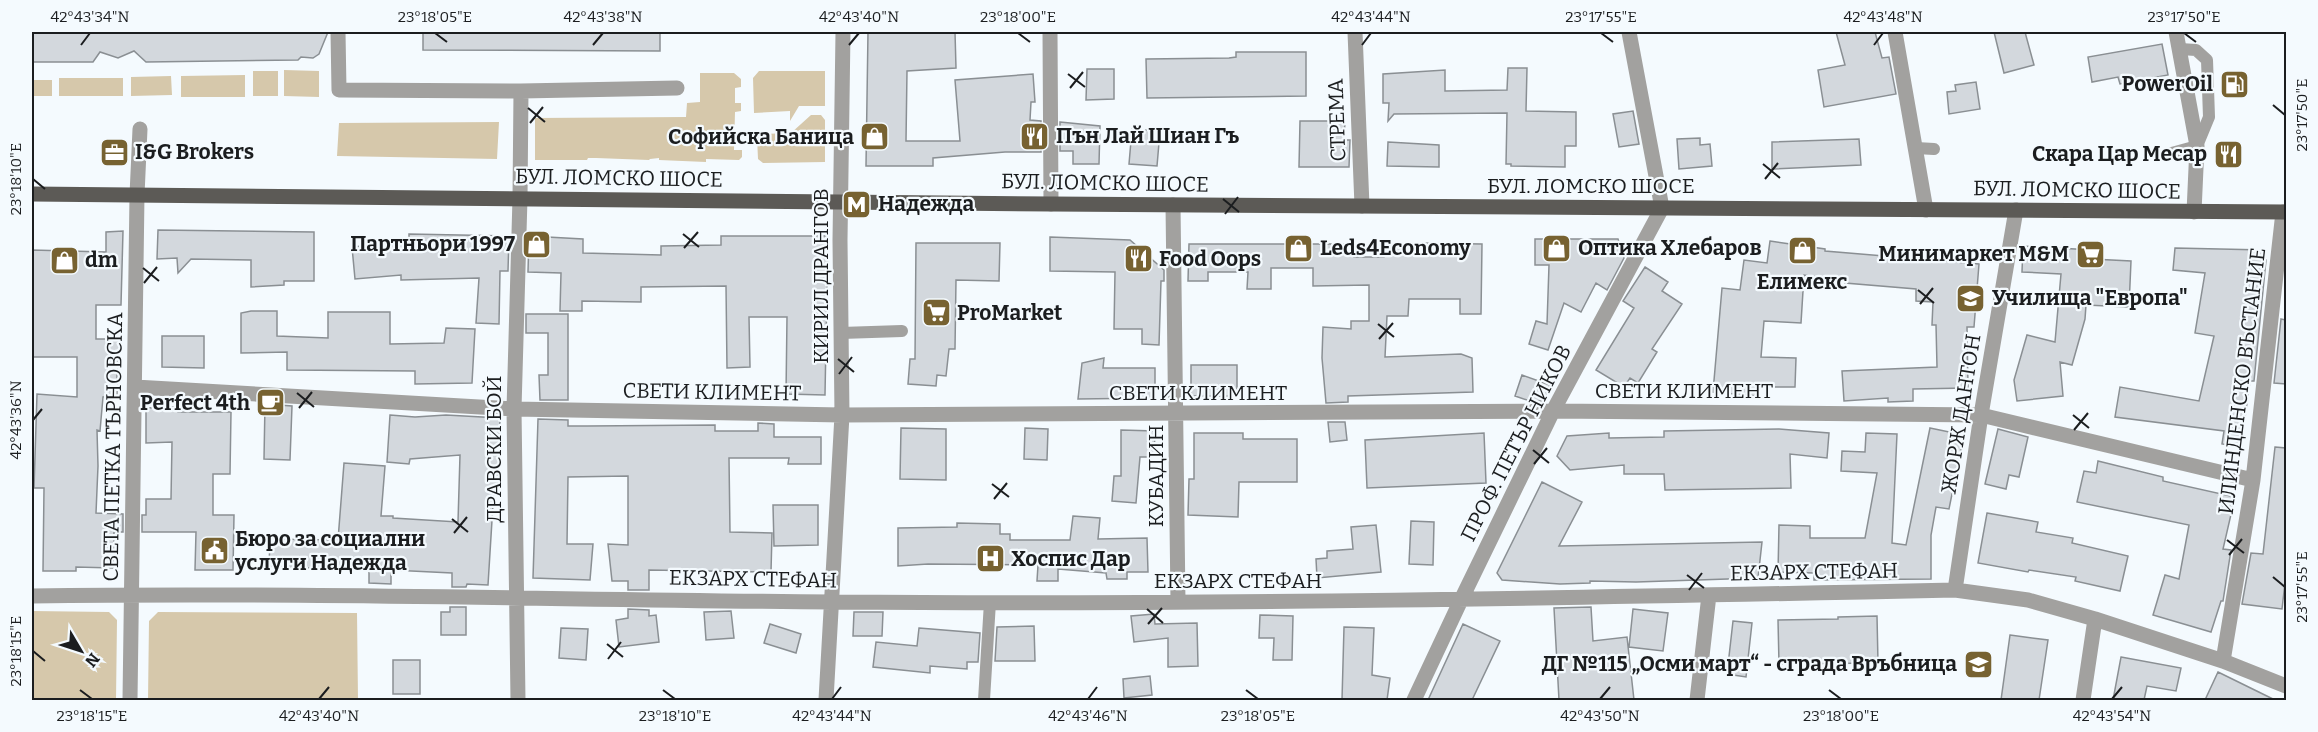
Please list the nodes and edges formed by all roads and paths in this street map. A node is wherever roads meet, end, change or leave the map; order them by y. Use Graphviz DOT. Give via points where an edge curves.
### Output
graph roads {
  1 [pos="338,32"];
  2 [pos="843,32"];
  3 [pos="1050,32"];
  4 [pos="1354,32"];
  5 [pos="1629,32"];
  6 [pos="1895,32"];
  7 [pos="2176,32"];
  8 [pos="2180,49"];
  9 [pos="677,88"];
  10 [pos="521,91"];
  11 [pos="140,129"];
  12 [pos="2197,146"];
  13 [pos="1916,148"];
  14 [pos="1934,149"];
  15 [pos="2168,154"];
  16 [pos="32,194"];
  17 [pos="137,195"];
  18 [pos="520,198"];
  19 [pos="840,201"];
  20 [pos="1051,204"];
  21 [pos="1173,205"];
  22 [pos="1362,206"];
  23 [pos="1662,208"];
  24 [pos="1926,210"];
  25 [pos="2016,210"];
  26 [pos="2194,212"];
  27 [pos="2285,212"];
  28 [pos="902,331"];
  29 [pos="841,333"];
  30 [pos="135,387"];
  31 [pos="514,409"];
  32 [pos="1553,411"];
  33 [pos="1177,414"];
  34 [pos="842,415"];
  35 [pos="1981,415"];
  36 [pos="2253,480"];
  37 [pos="1955,590"];
  38 [pos="131,594"];
  39 [pos="1709,595"];
  40 [pos="32,596"];
  41 [pos="516,596"];
  42 [pos="1461,600"];
  43 [pos="832,602"];
  44 [pos="990,602"];
  45 [pos="1178,602"];
  46 [pos="2095,620"];
  47 [pos="2223,661"];
  48 [pos="2286,686"];
  49 [pos="129,700"];
  50 [pos="518,700"];
  51 [pos="826,700"];
  52 [pos="984,700"];
  53 [pos="1414,700"];
  54 [pos="1697,700"];
  55 [pos="2083,700"];
  1 -- 10 [label="street" via="339,90"];
  2 -- 19 [label="street, КИРИЛ ДРАНГОВ"];
  3 -- 20 [label="street"];
  4 -- 22 [label="street, СТРЕМА"];
  5 -- 23 [label="street"];
  6 -- 13 [label="street"];
  7 -- 8 [label="street"];
  8 -- 12 [label="street"];
  8 -- 12 [label="lane" via="2196,50 2207,60 2209,117"];
  9 -- 10 [label="street"];
  10 -- 18 [label="street, ДРАВСКИ БОЙ"];
  11 -- 17 [label="street, СВЕТА ПЕТКА ТЪРНОВСКА"];
  12 -- 15 [label="lane"];
  12 -- 26 [label="street"];
  13 -- 14 [label="lane"];
  13 -- 24 [label="street"];
  16 -- 17 [label="main road, БУЛ. ЛОМСКО ШОСЕ"];
  17 -- 18 [label="main road, БУЛ. ЛОМСКО ШОСЕ"];
  17 -- 30 [label="street, СВЕТА ПЕТКА ТЪРНОВСКА"];
  18 -- 19 [label="main road, БУЛ. ЛОМСКО ШОСЕ"];
  18 -- 31 [label="street, ДРАВСКИ БОЙ"];
  19 -- 20 [label="main road, БУЛ. ЛОМСКО ШОСЕ"];
  19 -- 29 [label="street, КИРИЛ ДРАНГОВ"];
  20 -- 21 [label="main road, БУЛ. ЛОМСКО ШОСЕ"];
  21 -- 22 [label="main road, БУЛ. ЛОМСКО ШОСЕ"];
  21 -- 33 [label="street, КУБАДИН"];
  22 -- 23 [label="main road, БУЛ. ЛОМСКО ШОСЕ"];
  23 -- 24 [label="main road, БУЛ. ЛОМСКО ШОСЕ"];
  23 -- 32 [label="street, ПРОФ. ПЕТЪР НИКОВ"];
  24 -- 25 [label="main road, БУЛ. ЛОМСКО ШОСЕ"];
  25 -- 26 [label="main road, БУЛ. ЛОМСКО ШОСЕ"];
  25 -- 35 [label="street, ЖОРЖ ДАНТОН"];
  26 -- 27 [label="main road, БУЛ. ЛОМСКО ШОСЕ"];
  27 -- 36 [label="street, ИЛИНДЕНСКО ВЪСТАНИЕ"];
  28 -- 29 [label="lane"];
  29 -- 34 [label="street, КИРИЛ ДРАНГОВ"];
  30 -- 31 [label="street, СВЕТИ КЛИМЕНТ"];
  30 -- 38 [label="street, СВЕТА ПЕТКА ТЪРНОВСКА"];
  31 -- 34 [label="street, СВЕТИ КЛИМЕНТ"];
  31 -- 41 [label="street, ДРАВСКИ БОЙ"];
  32 -- 33 [label="street, СВЕТИ КЛИМЕНТ"];
  32 -- 35 [label="street, СВЕТИ КЛИМЕНТ"];
  32 -- 42 [label="street, ПРОФ. ПЕТЪР НИКОВ"];
  33 -- 34 [label="street, СВЕТИ КЛИМЕНТ"];
  33 -- 45 [label="street, КУБАДИН"];
  34 -- 43 [label="street, КИРИЛ ДРАНГОВ"];
  35 -- 36 [label="street, СВЕТИ КЛИМЕНТ"];
  35 -- 37 [label="street, ЖОРЖ ДАНТОН"];
  36 -- 47 [label="street, ИЛИНДЕНСКО ВЪСТАНИЕ"];
  37 -- 39 [label="street, ЕКЗАРХ СТЕФАН"];
  37 -- 46 [label="street, ЕКЗАРХ СТЕФАН" via="2028,600"];
  38 -- 40 [label="street, ЕКЗАРХ СТЕФАН"];
  38 -- 41 [label="street, ЕКЗАРХ СТЕФАН"];
  38 -- 49 [label="street, СВЕТА ПЕТКА ТЪРНОВСКА"];
  39 -- 42 [label="street, ЕКЗАРХ СТЕФАН"];
  39 -- 54 [label="street"];
  41 -- 43 [label="street, ЕКЗАРХ СТЕФАН"];
  41 -- 50 [label="street, ДРАВСКИ БОЙ"];
  42 -- 45 [label="street, ЕКЗАРХ СТЕФАН"];
  42 -- 53 [label="street, ПРОФ. ПЕТЪР НИКОВ"];
  43 -- 44 [label="street, ЕКЗАРХ СТЕФАН"];
  43 -- 51 [label="street, КИРИЛ ДРАНГОВ"];
  44 -- 45 [label="street, ЕКЗАРХ СТЕФАН"];
  44 -- 52 [label="lane"];
  46 -- 47 [label="street, ЕКЗАРХ СТЕФАН"];
  46 -- 55 [label="street"];
  47 -- 48 [label="street, ЕКЗАРХ СТЕФАН"];
}
